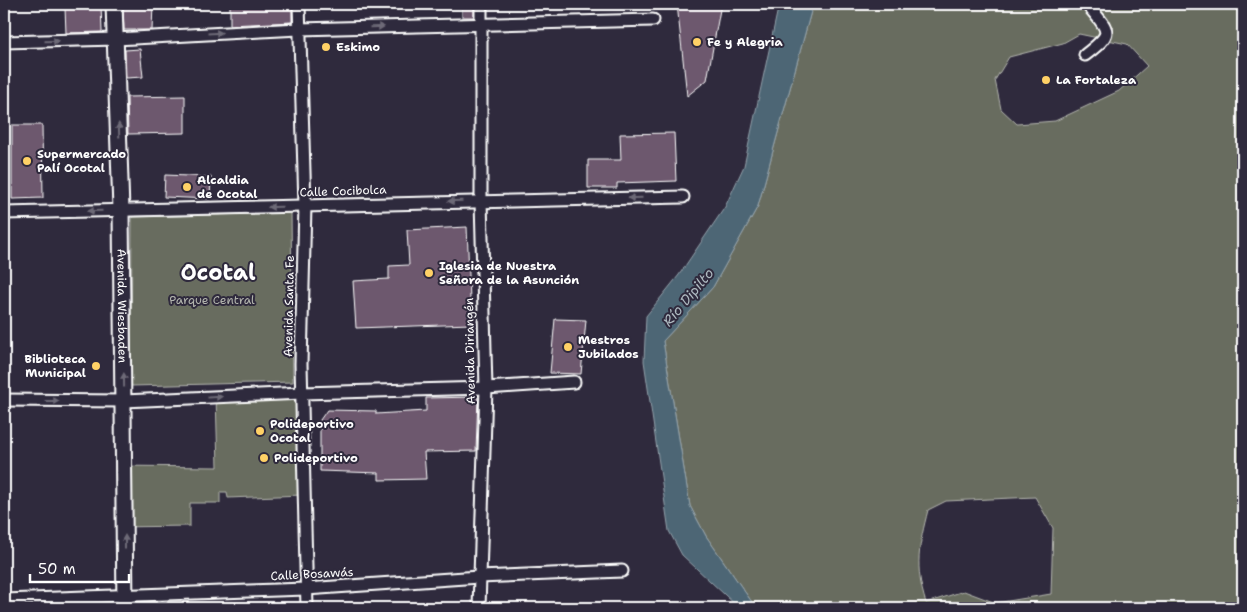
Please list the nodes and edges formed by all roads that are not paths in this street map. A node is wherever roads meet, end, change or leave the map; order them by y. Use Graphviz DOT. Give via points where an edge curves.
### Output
graph roads {
  1 [pos="114,4"];
  2 [pos="299,4"];
  3 [pos="482,4"];
  4 [pos="1086,4"];
  5 [pos="653,20"];
  6 [pos="481,26"];
  7 [pos="299,29"];
  8 [pos="116,39"];
  9 [pos="4,42"];
  10 [pos="1085,55"];
  11 [pos="684,196"];
  12 [pos="481,201"];
  13 [pos="305,206"];
  14 [pos="121,210"];
  15 [pos="4,213"];
  16 [pos="574,382"];
  17 [pos="486,388"];
  18 [pos="302,392"];
  19 [pos="4,400"];
  20 [pos="124,402"];
  21 [pos="622,571"];
  22 [pos="479,576"];
  23 [pos="306,589"];
  24 [pos="4,600"];
  25 [pos="125,601"];
  26 [pos="307,608"];
  27 [pos="479,608"];
  1 -- 8 [label="street, Avenida Wiesbaden"];
  2 -- 7 [label="street, Avenida Santa Fe"];
  3 -- 6 [label="street, Avenida Diriangén"];
  4 -- 10 [label="street" via="1106,29 1107,35"];
  5 -- 6 [label="street"];
  7 -- 6 [label="street, one-way"];
  6 -- 12 [label="street, Avenida Diriangén"];
  8 -- 7 [label="street, one-way"];
  7 -- 13 [label="street, Avenida Santa Fe"];
  9 -- 8 [label="street, one-way"];
  14 -- 8 [label="street, Avenida Wiesbaden, one-way"];
  11 -- 12 [label="street, Calle Cocibolca, one-way"];
  12 -- 13 [label="street, Calle Cocibolca, one-way"];
  12 -- 17 [label="street, Avenida Diriangén"];
  13 -- 14 [label="street, Calle Cocibolca, one-way"];
  13 -- 18 [label="street, Avenida Santa Fe"];
  14 -- 15 [label="street, Calle Cocibolca, one-way"];
  20 -- 14 [label="street, Avenida Wiesbaden, one-way"];
  16 -- 17 [label="street"];
  17 -- 18 [label="street"];
  17 -- 22 [label="street, Avenida Diriangén"];
  20 -- 18 [label="street, one-way"];
  18 -- 23 [label="street, Avenida Santa Fe"];
  19 -- 20 [label="street, one-way"];
  25 -- 20 [label="street, Avenida Wiesbaden, one-way"];
  21 -- 22 [label="street, Calle Bosawás"];
  22 -- 23 [label="street, Calle Bosawás"];
  22 -- 27 [label="street, Avenida Diriangén"];
  23 -- 25 [label="street, Calle Bosawás"];
  23 -- 26 [label="street, Avenida Santa Fe"];
  24 -- 25 [label="street, Calle Bosawás"];
}
